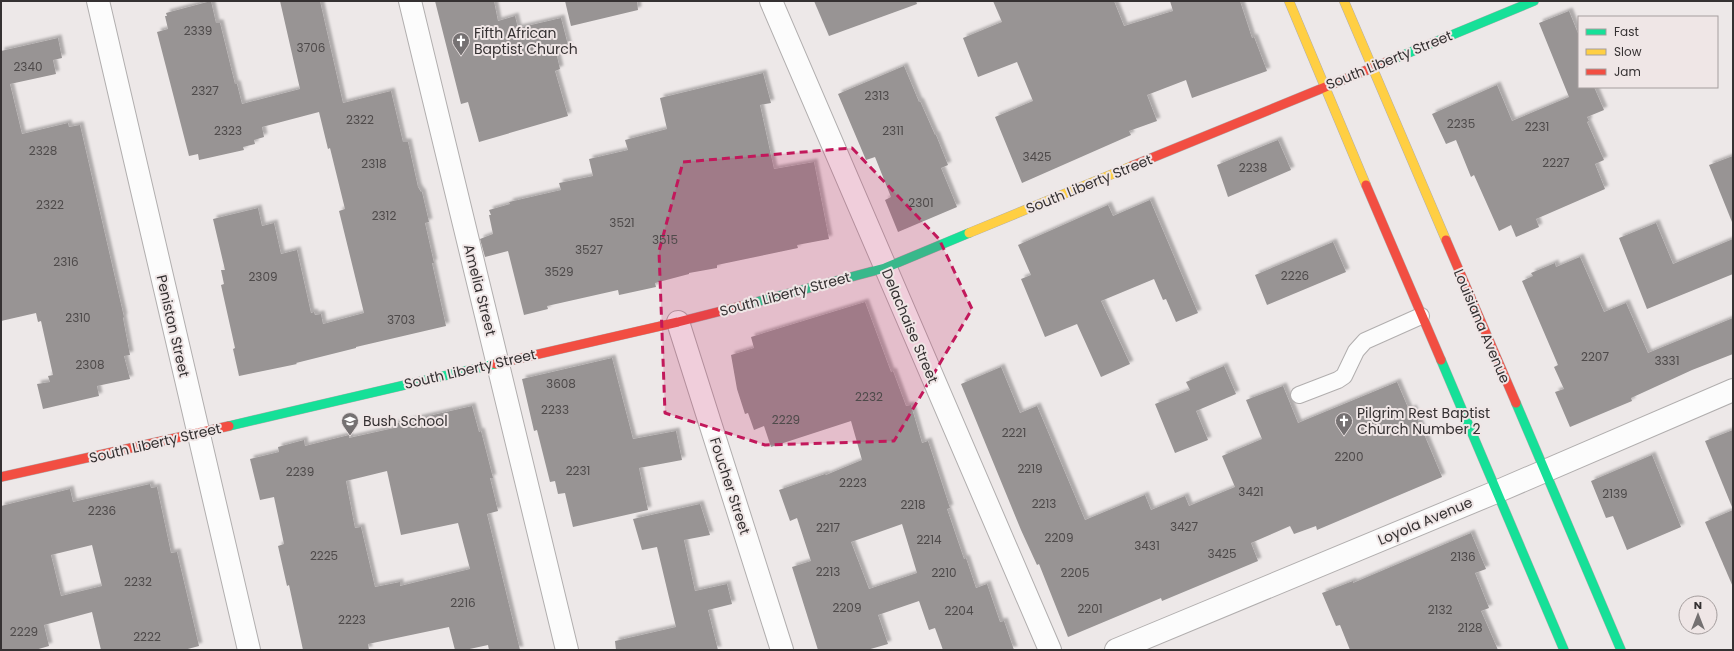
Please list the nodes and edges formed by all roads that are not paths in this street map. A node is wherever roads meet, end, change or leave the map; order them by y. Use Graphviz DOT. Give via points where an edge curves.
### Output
graph roads {
  1 [pos="98,1"];
  2 [pos="410,1"];
  3 [pos="771,1"];
  4 [pos="1289,1"];
  5 [pos="1344,1"];
  6 [pos="1534,1"];
  7 [pos="1371,68"];
  8 [pos="1324,86"];
  9 [pos="885,268"];
  10 [pos="1421,316"];
  11 [pos="678,322"];
  12 [pos="498,362"];
  13 [pos="1733,390"];
  14 [pos="1299,395"];
  15 [pos="198,433"];
  16 [pos="1544,471"];
  17 [pos="1,477"];
  18 [pos="1496,492"];
  19 [pos="249,650"];
  20 [pos="567,650"];
  21 [pos="782,650"];
  22 [pos="1050,650"];
  23 [pos="1116,650"];
  24 [pos="1564,650"];
  25 [pos="1621,650"];
  1 -- 15 [label="street, Peniston Street"];
  2 -- 12 [label="street, Amelia Street"];
  3 -- 9 [label="street, Delachaise Street"];
  4 -- 8 [label="street"];
  5 -- 7 [label="street, Louisiana Avenue"];
  6 -- 7 [label="street, South Liberty Street"];
  7 -- 8 [label="street, South Liberty Street"];
  7 -- 16 [label="street, Louisiana Avenue"];
  8 -- 9 [label="street, South Liberty Street"];
  8 -- 10 [label="street"];
  9 -- 11 [label="street, South Liberty Street"];
  9 -- 22 [label="street, Delachaise Street"];
  10 -- 14 [label="lane" via="1365,341 1356,351 1344,376"];
  10 -- 18 [label="street"];
  11 -- 12 [label="street, South Liberty Street"];
  11 -- 21 [label="street, Foucher Street"];
  12 -- 15 [label="street, South Liberty Street"];
  12 -- 20 [label="street, Amelia Street"];
  13 -- 16 [label="street, Loyola Avenue"];
  15 -- 17 [label="street, South Liberty Street"];
  15 -- 19 [label="street, Peniston Street"];
  16 -- 18 [label="street, Loyola Avenue"];
  16 -- 25 [label="street, Louisiana Avenue"];
  18 -- 23 [label="street, Loyola Avenue"];
  18 -- 24 [label="street"];
}
